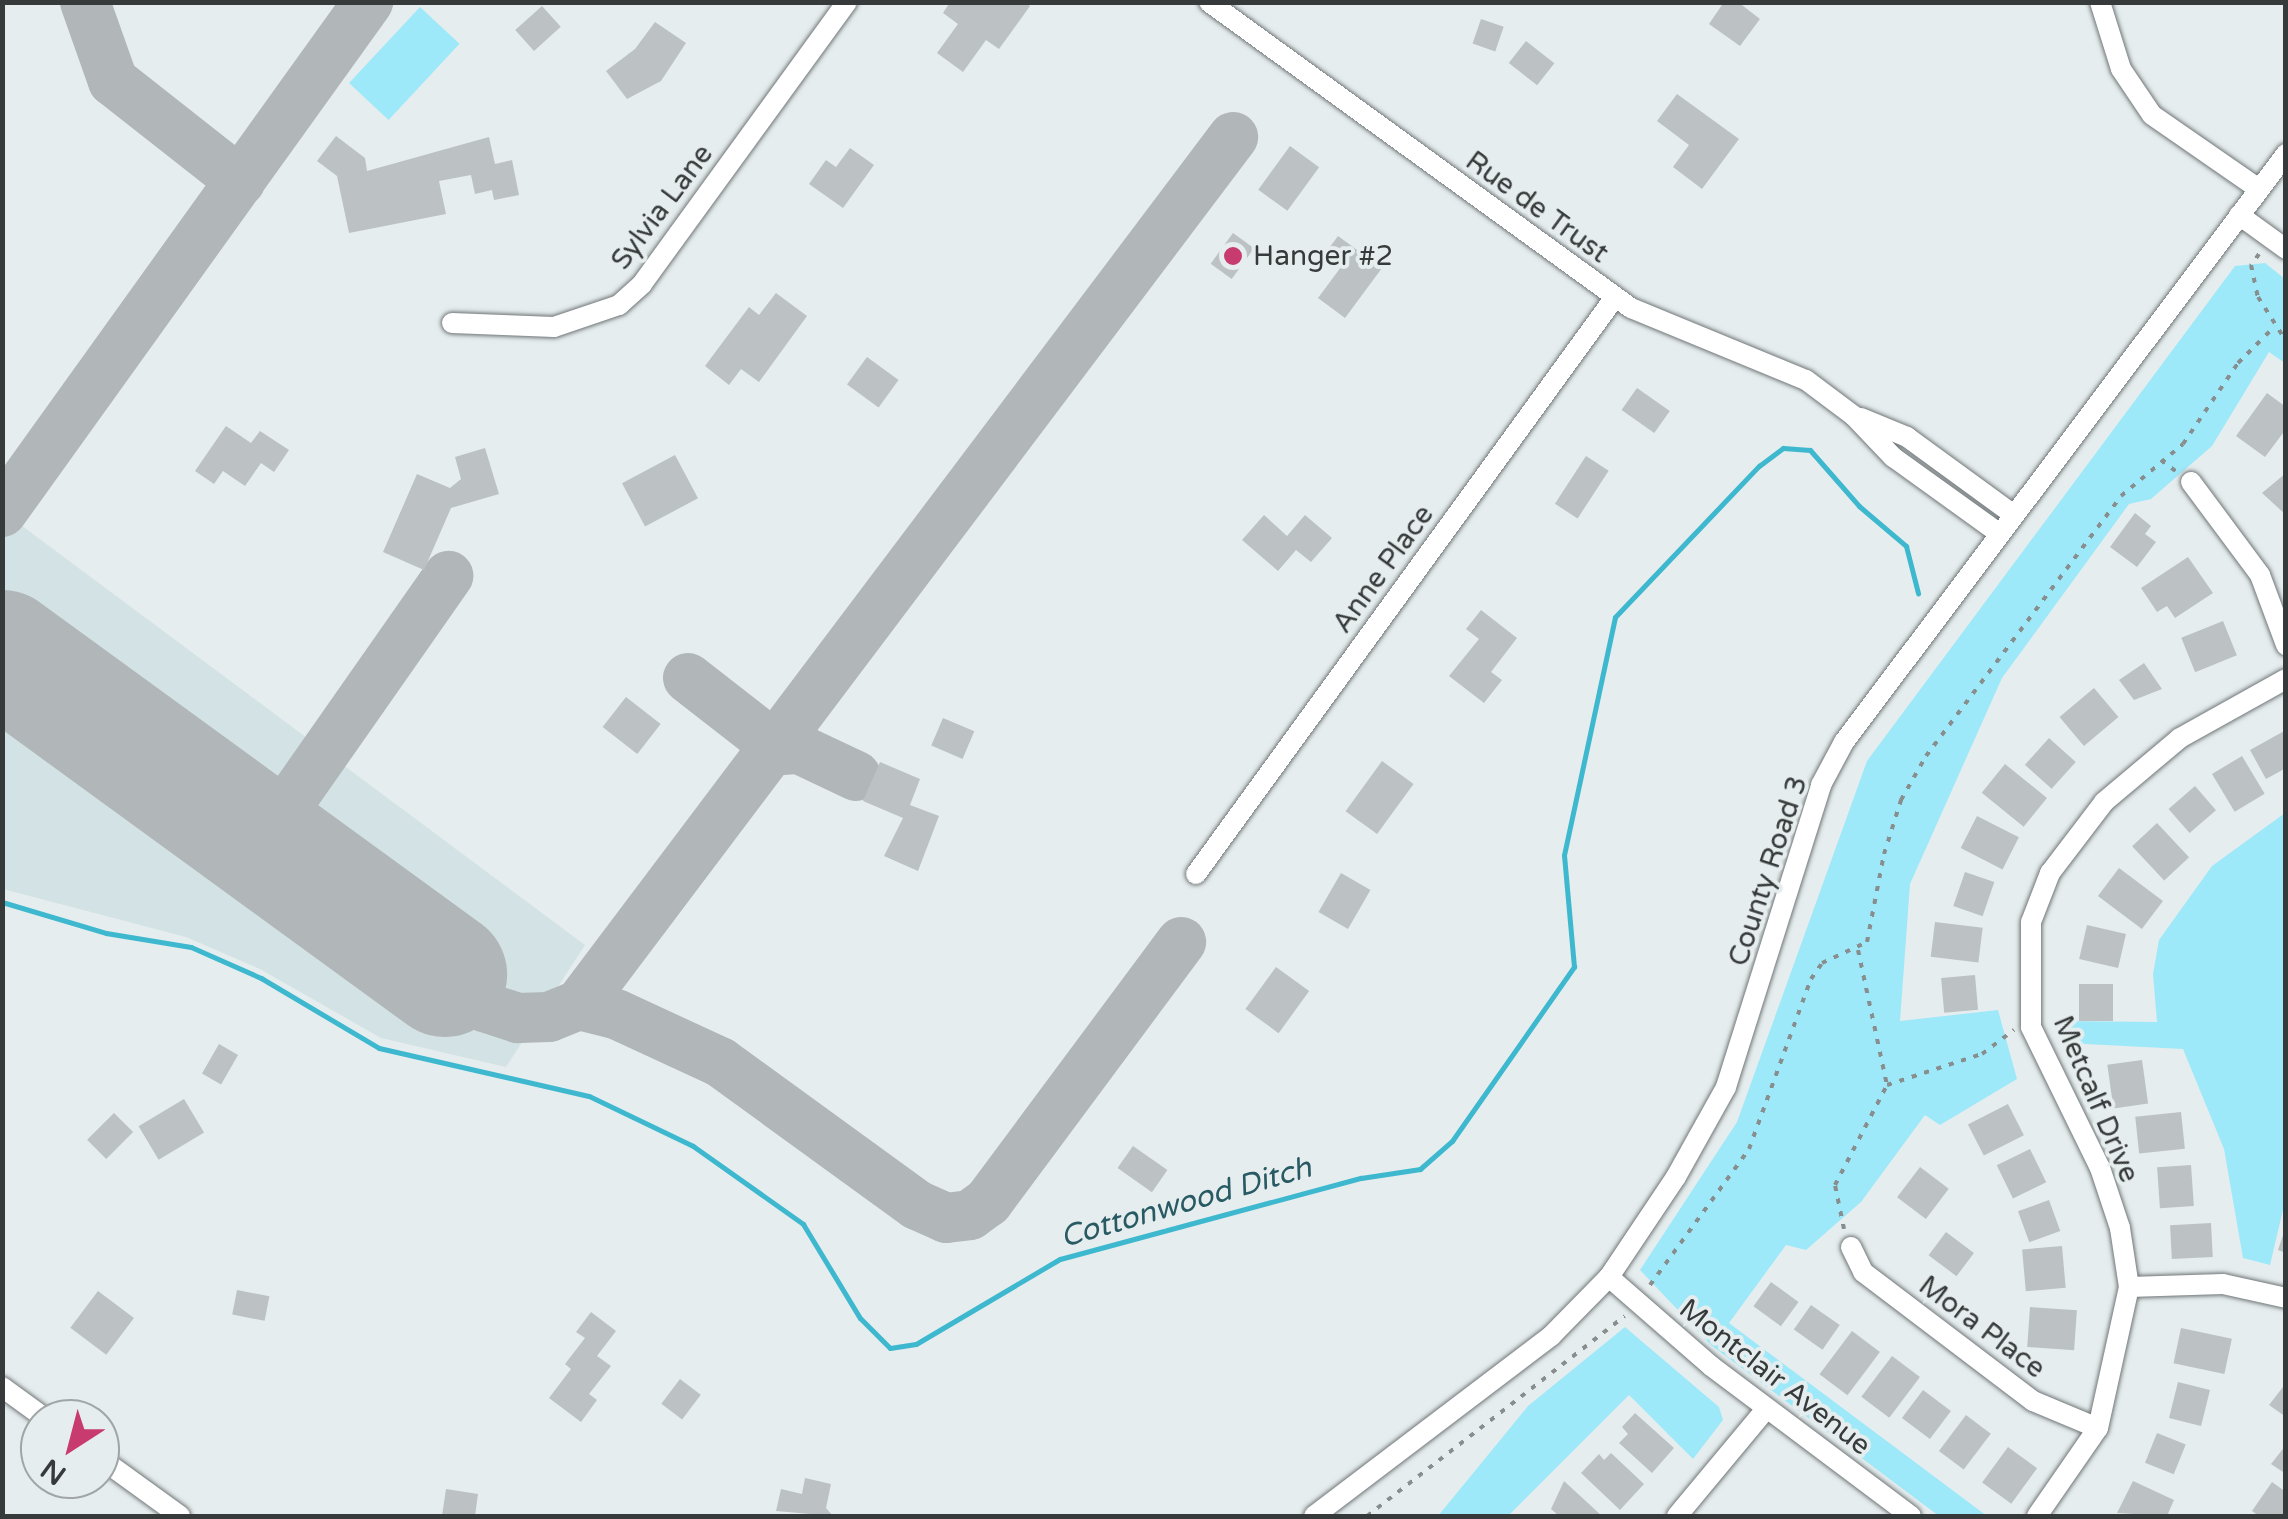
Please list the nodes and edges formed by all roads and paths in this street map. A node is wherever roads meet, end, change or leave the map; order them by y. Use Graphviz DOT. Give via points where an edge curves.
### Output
graph roads {
  1 [pos="846,2"];
  2 [pos="1209,2"];
  3 [pos="2100,2"];
  4 [pos="2286,154"];
  5 [pos="2259,190"];
  6 [pos="2239,215"];
  7 [pos="2278,244"];
  8 [pos="1615,297"];
  9 [pos="452,324"];
  10 [pos="2275,326"];
  11 [pos="2286,341"];
  12 [pos="1854,416"];
  13 [pos="2192,482"];
  14 [pos="2014,515"];
  15 [pos="2000,534"];
  16 [pos="2286,645"];
  17 [pos="2286,678"];
  18 [pos="1196,874"];
  19 [pos="1858,950"];
  20 [pos="2032,1027"];
  21 [pos="1887,1086"];
  22 [pos="1850,1247"];
  23 [pos="1609,1276"];
  24 [pos="2129,1287"];
  25 [pos="1648,1288"];
  26 [pos="2286,1298"];
  27 [pos="1627,1313"];
  28 [pos="1766,1409"];
  29 [pos="2098,1428"];
  30 [pos="120,1472"];
  31 [pos="180,1516"];
  32 [pos="1314,1516"];
  33 [pos="1366,1516"];
  34 [pos="1677,1516"];
  35 [pos="1912,1516"];
  36 [pos="2038,1516"];
  1 -- 9 [label="street, Sylvia Lane" via="642,284 618,305 564,326"];
  2 -- 8 [label="street, Rue de Trust"];
  3 -- 5 [label="street" via="2121,68 2152,115"];
  4 -- 5 [label="street, County Road 3"];
  5 -- 6 [label="street, County Road 3"];
  6 -- 7 [label="street"];
  6 -- 14 [label="street, County Road 3"];
  7 -- 10 [label="path" via="2251,265"];
  8 -- 12 [label="street, Rue de Trust" via="1669,328 1806,380"];
  8 -- 18 [label="street, Anne Place"];
  10 -- 11 [label="path"];
  10 -- 19 [label="path" via="2238,364 2183,444 2120,496 1926,756 1901,800 1872,930"];
  12 -- 14 [label="street, Rue de Trust" via="1906,437"];
  12 -- 15 [label="street, Rue de Trust" via="1893,457"];
  13 -- 16 [label="street" via="2260,575"];
  14 -- 15 [label="street, County Road 3"];
  15 -- 23 [label="street, County Road 3" via="1902,657 1829,770 1726,1088"];
  17 -- 20 [label="street, Metcalf Drive" via="2180,738 2104,802 2050,873 2031,922"];
  19 -- 21 [label="path"];
  19 -- 25 [label="path" via="1822,963 1811,978 1749,1149"];
  20 -- 21 [label="path" via="2004,1033 1982,1054"];
  20 -- 24 [label="street, Metcalf Drive" via="2100,1168 2120,1228"];
  21 -- 22 [label="path" via="1835,1185"];
  22 -- 29 [label="street, Mora Place" via="1863,1272 2033,1401"];
  23 -- 28 [label="street, Montclair Avenue"];
  23 -- 32 [label="street, County Road 3" via="1551,1336"];
  24 -- 26 [label="street" via="2223,1284"];
  24 -- 29 [label="street, Metcalf Drive"];
  27 -- 33 [label="path" via="1534,1393"];
  28 -- 34 [label="street"];
  28 -- 35 [label="street, Montclair Avenue"];
  29 -- 36 [label="street, Metcalf Drive"];
  30 -- 31 [label="street"];
}
